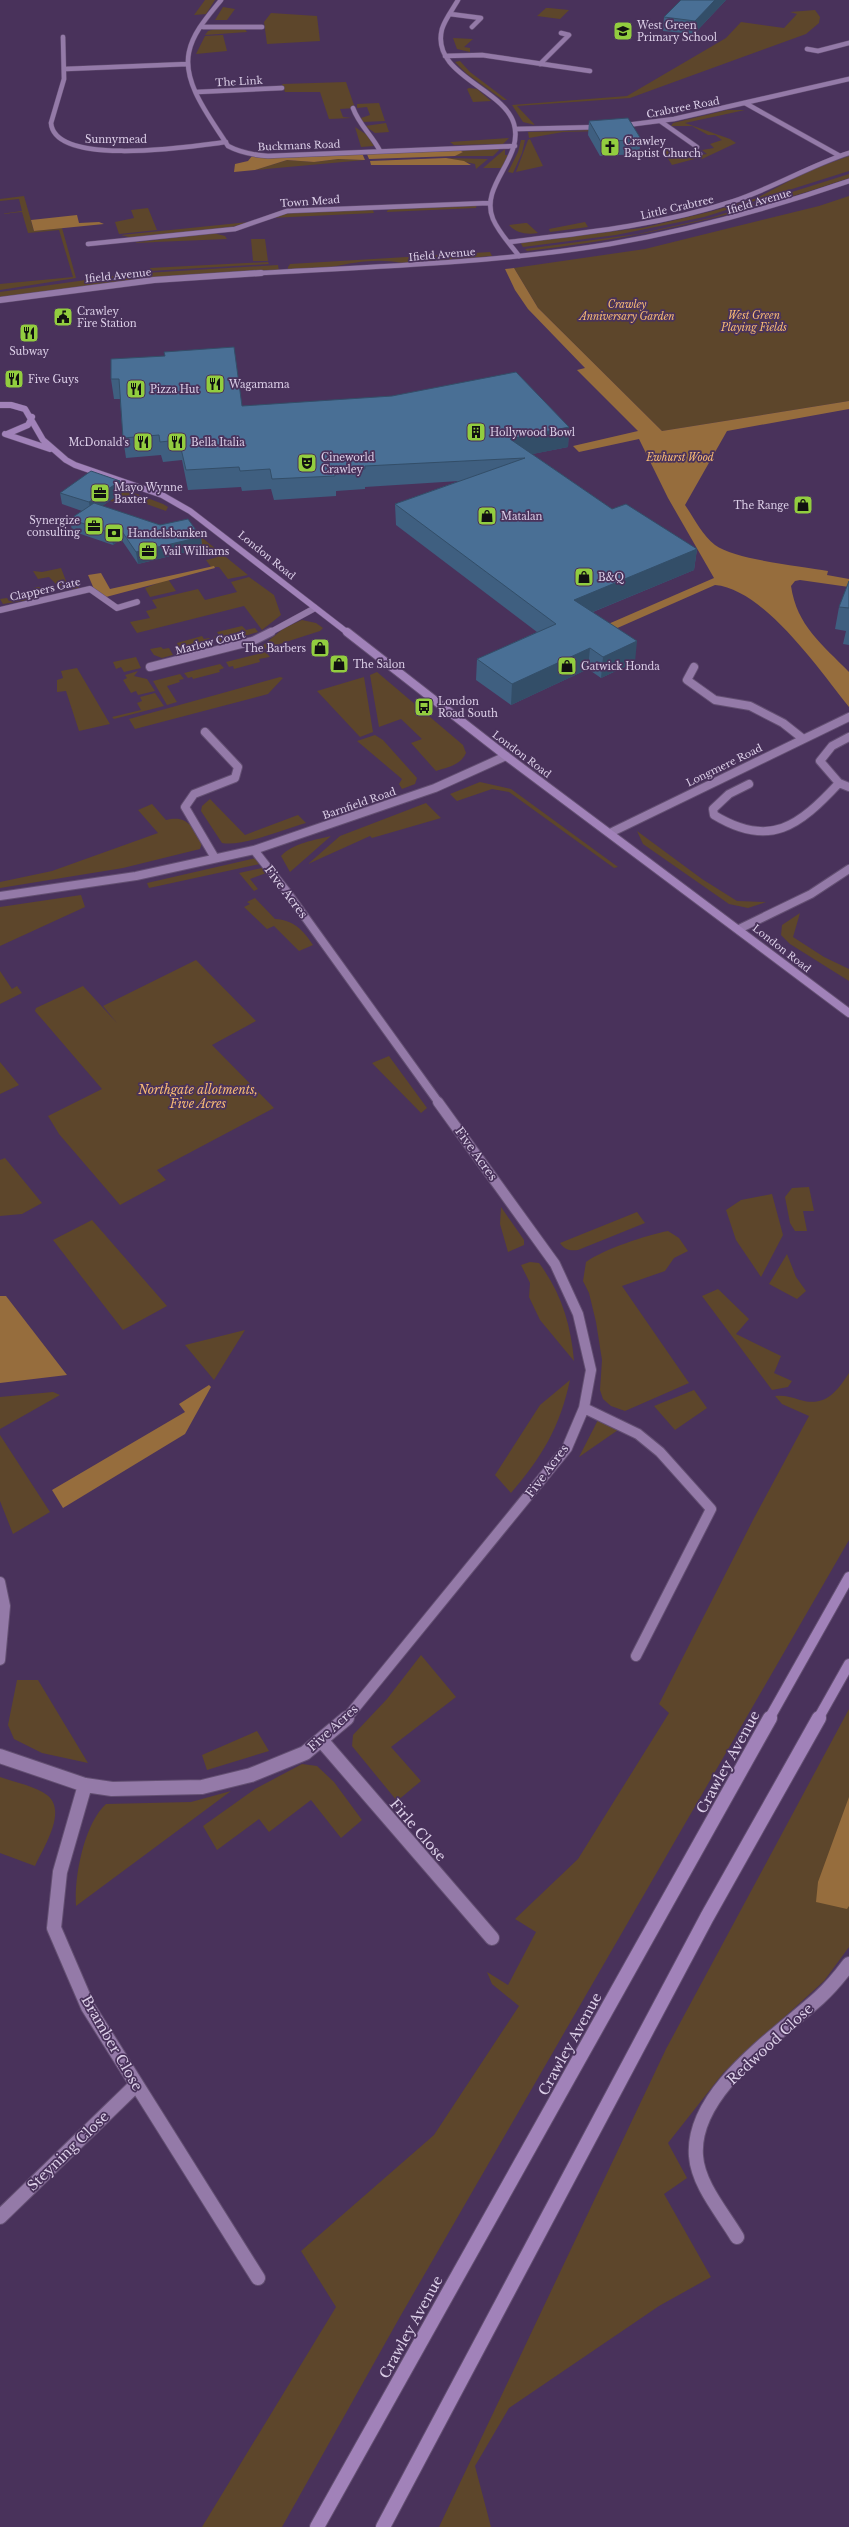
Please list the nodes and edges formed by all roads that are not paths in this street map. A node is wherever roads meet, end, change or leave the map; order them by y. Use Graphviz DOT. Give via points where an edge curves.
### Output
graph roads {
  1 [pos="221,0"];
  2 [pos="458,0"];
  3 [pos="450,14"];
  4 [pos="203,27"];
  5 [pos="262,27"];
  6 [pos="472,27"];
  7 [pos="561,33"];
  8 [pos="63,37"];
  9 [pos="849,43"];
  10 [pos="807,49"];
  11 [pos="445,56"];
  12 [pos="188,64"];
  13 [pos="540,64"];
  14 [pos="65,70"];
  15 [pos="590,71"];
  16 [pos="849,79"];
  17 [pos="282,88"];
  18 [pos="197,92"];
  19 [pos="745,103"];
  20 [pos="353,108"];
  21 [pos="660,121"];
  22 [pos="517,129"];
  23 [pos="226,142"];
  24 [pos="515,146"];
  25 [pos="380,151"];
  26 [pos="849,153"];
  27 [pos="700,154"];
  28 [pos="840,156"];
  29 [pos="849,181"];
  30 [pos="489,203"];
  31 [pos="509,242"];
  32 [pos="88,244"];
  33 [pos="519,256"];
  34 [pos="28,296"];
  35 [pos="0,300"];
  36 [pos="0,305"];
  37 [pos="1,405"];
  38 [pos="32,417"];
  39 [pos="3,434"];
  40 [pos="54,451"];
  41 [pos="137,602"];
  42 [pos="315,608"];
  43 [pos="0,610"];
  44 [pos="150,667"];
  45 [pos="694,667"];
  46 [pos="849,717"];
  47 [pos="205,732"];
  48 [pos="849,737"];
  49 [pos="802,738"];
  50 [pos="506,756"];
  51 [pos="839,783"];
  52 [pos="749,784"];
  53 [pos="849,787"];
  54 [pos="610,833"];
  55 [pos="254,850"];
  56 [pos="215,858"];
  57 [pos="849,869"];
  58 [pos="0,896"];
  59 [pos="740,929"];
  60 [pos="849,1013"];
  61 [pos="584,1408"];
  62 [pos="849,1576"];
  63 [pos="0,1582"];
  64 [pos="636,1656"];
  65 [pos="0,1660"];
  66 [pos="849,1664"];
  67 [pos="322,1741"];
  68 [pos="0,1756"];
  69 [pos="86,1784"];
  70 [pos="492,1938"];
  71 [pos="849,1964"];
  72 [pos="136,2085"];
  73 [pos="0,2217"];
  74 [pos="737,2237"];
  75 [pos="258,2278"];
  76 [pos="411,2475"];
  77 [pos="317,2527"];
  78 [pos="383,2527"];
  79 [pos="389,2527"];
  1 -- 4 [label="street"];
  2 -- 3 [label="street"];
  3 -- 6 [label="street" via="481,18"];
  3 -- 11 [label="street" via="440,36"];
  4 -- 5 [label="street"];
  4 -- 12 [label="street" via="189,52"];
  7 -- 13 [label="street" via="569,36"];
  8 -- 14 [label="street, Sunnymead"];
  9 -- 10 [label="street" via="818,52"];
  11 -- 13 [label="street" via="482,55"];
  11 -- 22 [label="street" via="457,70 503,105"];
  12 -- 14 [label="street"];
  12 -- 18 [label="street, Buckmans Road"];
  13 -- 15 [label="street"];
  14 -- 23 [label="street, Sunnymead" via="61,93 52,114 52,130 56,139 67,146 118,151"];
  16 -- 19 [label="street, Crabtree Road"];
  17 -- 18 [label="street, The Link"];
  18 -- 23 [label="street, Buckmans Road"];
  19 -- 21 [label="street, Crabtree Road"];
  19 -- 28 [label="street" via="777,119 809,141"];
  20 -- 25 [label="street" via="358,122 373,137"];
  21 -- 22 [label="street, Crabtree Road" via="610,127"];
  21 -- 27 [label="street" via="697,148 695,151"];
  22 -- 24 [label="street"];
  23 -- 25 [label="street, Buckmans Road" via="233,150 257,156"];
  24 -- 25 [label="street, Buckmans Road"];
  24 -- 30 [label="street"];
  26 -- 28 [label="street, Little Crabtree"];
  28 -- 31 [label="street, Little Crabtree" via="803,170 752,195 693,214 625,227"];
  29 -- 33 [label="street, Ifield Avenue" via="779,204 689,228 642,238"];
  30 -- 31 [label="street" via="494,222"];
  30 -- 32 [label="street, Town Mead" via="287,211 272,214 252,225 235,229"];
  31 -- 33 [label="street"];
  33 -- 34 [label="street, Ifield Avenue" via="417,265 160,280"];
  34 -- 35 [label="street, Ifield Avenue"];
  34 -- 36 [label="street, Ifield Avenue"];
  37 -- 38 [label="main road" via="21,407"];
  38 -- 39 [label="main road" via="28,425 22,429"];
  38 -- 40 [label="main road, London Road" via="36,429"];
  39 -- 40 [label="main road, London Road"];
  40 -- 42 [label="main road, London Road" via="75,465 150,490 180,504 250,554"];
  41 -- 43 [label="street, Clappers Gate" via="117,608 90,589"];
  42 -- 44 [label="street, Marlow Court" via="253,641"];
  42 -- 50 [label="main road, London Road"];
  45 -- 49 [label="street" via="687,680 715,700 750,706 783,723"];
  46 -- 49 [label="street, Longmere Road"];
  47 -- 56 [label="street" via="238,767 234,778 194,794 185,807"];
  48 -- 51 [label="street" via="840,741 822,756 820,761"];
  49 -- 54 [label="street, Longmere Road"];
  50 -- 54 [label="main road, London Road"];
  50 -- 55 [label="street, Barnfield Road" via="430,790"];
  51 -- 52 [label="street" via="816,809 801,820 765,834 745,832 714,815 713,809 729,794"];
  51 -- 53 [label="street"];
  54 -- 59 [label="main road, London Road"];
  55 -- 56 [label="street, Barnfield Road"];
  55 -- 61 [label="street, Five Acres" via="556,1264 578,1314 591,1370"];
  56 -- 58 [label="street, Barnfield Road" via="136,876"];
  57 -- 59 [label="street" via="811,894"];
  59 -- 60 [label="main road, London Road"];
  61 -- 64 [label="street" via="638,1434 660,1452 711,1509"];
  61 -- 67 [label="street, Five Acres" via="567,1448 351,1715"];
  62 -- 77 [label="main road, Crawley Avenue"];
  63 -- 65 [label="street" via="5,1606"];
  66 -- 76 [label="main road" via="707,1917"];
  67 -- 69 [label="street, Five Acres" via="305,1753 251,1775 202,1787 112,1789"];
  67 -- 70 [label="street, Firle Close"];
  68 -- 69 [label="street, Five Acres"];
  69 -- 72 [label="street, Bramber Close" via="60,1872 54,1928 88,2007"];
  71 -- 74 [label="street, Redwood Close" via="820,1997 726,2083 699,2124 694,2143 698,2163"];
  72 -- 73 [label="street, Steyning Close"];
  72 -- 75 [label="street, Bramber Close"];
  76 -- 78 [label="main road"];
  76 -- 79 [label="street"];
}
